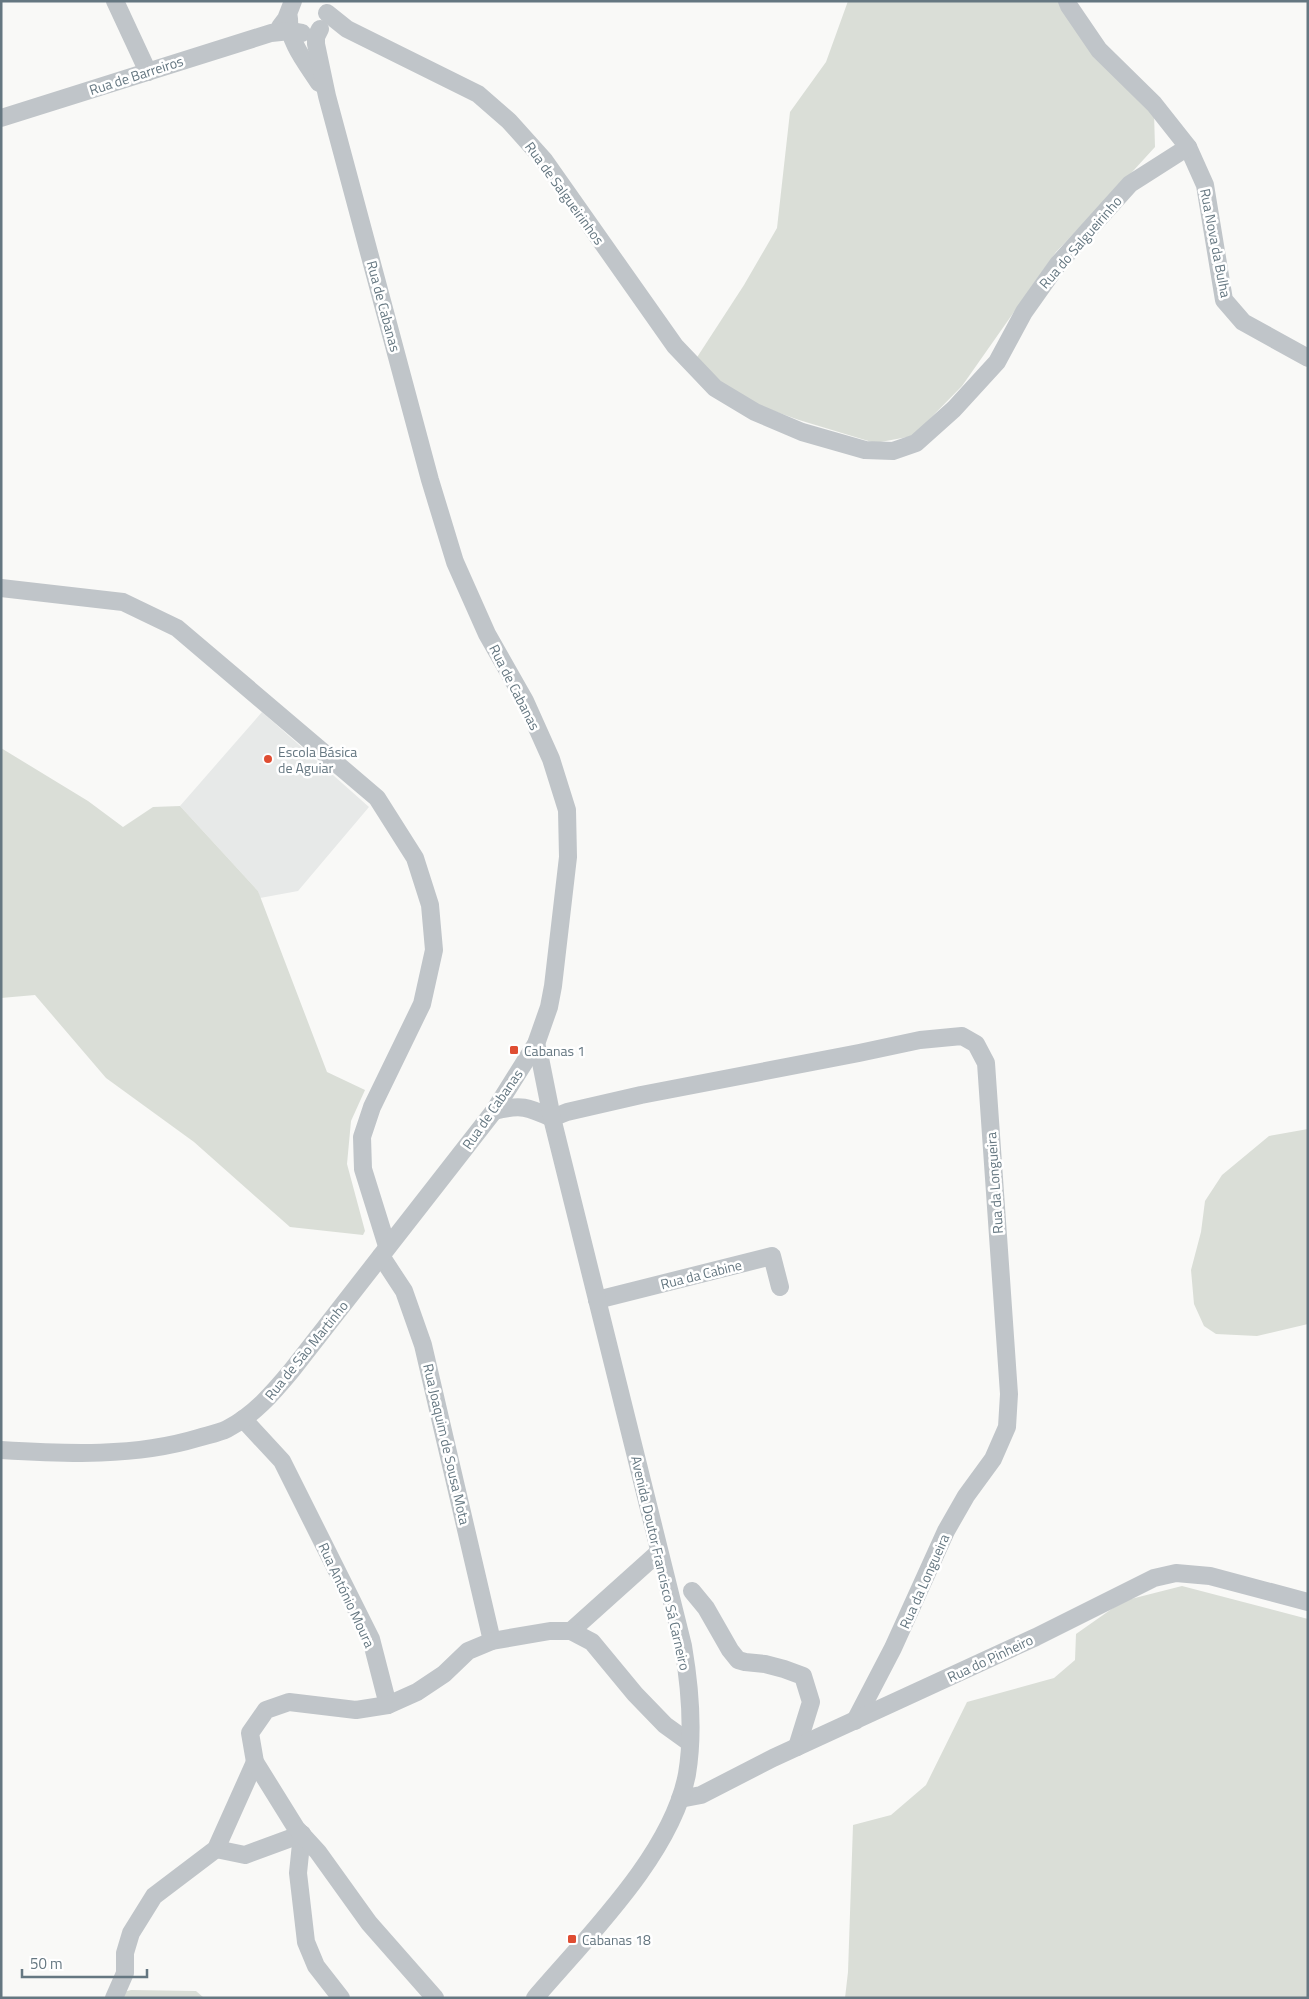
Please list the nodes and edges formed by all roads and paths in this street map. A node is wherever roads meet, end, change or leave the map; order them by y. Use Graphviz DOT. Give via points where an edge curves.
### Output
graph roads {
  1 [pos="115,1"];
  2 [pos="1068,1"];
  3 [pos="326,13"];
  4 [pos="293,24"];
  5 [pos="148,72"];
  6 [pos="327,96"];
  7 [pos="1,118"];
  8 [pos="1188,148"];
  9 [pos="675,346"];
  10 [pos="1308,358"];
  11 [pos="1,588"];
  12 [pos="536,1044"];
  13 [pos="494,1111"];
  14 [pos="552,1118"];
  15 [pos="384,1251"];
  16 [pos="780,1287"];
  17 [pos="598,1300"];
  18 [pos="244,1418"];
  19 [pos="1,1450"];
  20 [pos="660,1552"];
  21 [pos="692,1591"];
  22 [pos="1308,1602"];
  23 [pos="570,1631"];
  24 [pos="492,1641"];
  25 [pos="388,1705"];
  26 [pos="855,1721"];
  27 [pos="690,1743"];
  28 [pos="798,1747"];
  29 [pos="256,1762"];
  30 [pos="680,1799"];
  31 [pos="302,1834"];
  32 [pos="216,1848"];
  33 [pos="114,1998"];
  34 [pos="341,1998"];
  35 [pos="435,1998"];
  36 [pos="535,1998"];
  1 -- 5 [label="street"];
  2 -- 8 [label="street, Rua Nova da Bulha" via="1099,50 1154,104"];
  3 -- 4 [label="street, Rua de Barreiros" via="314,32"];
  3 -- 6 [label="street, Rua de Cabanas" via="316,44"];
  3 -- 9 [label="street, Rua de Salgueirinhos" via="347,29 478,94 509,120 544,160"];
  4 -- 5 [label="street, Rua de Barreiros"];
  4 -- 6 [label="street, Rua de Cabanas"];
  5 -- 7 [label="street, Rua de Barreiros"];
  6 -- 12 [label="street, Rua de Cabanas" via="427,470 455,562 551,759 566,810 568,857 562,922 550,1007"];
  8 -- 9 [label="street, Rua do Salgueirinho" via="1130,184 1058,264 1024,312 997,362 954,409 916,443 893,452 864,450 802,432 754,412 715,388"];
  8 -- 10 [label="street, Rua Nova da Bulha" via="1205,185 1224,300 1243,322"];
  11 -- 15 [label="street, Rua Joaquim de Sousa Mota" via="123,602 177,628 377,798 415,858 430,905 434,950 422,1004 372,1107 362,1136 363,1169"];
  12 -- 13 [label="street, Rua de Cabanas"];
  12 -- 14 [label="street, Avenida Doutor Francisco Sá Carneiro"];
  13 -- 14 [label="street" via="529,1107"];
  13 -- 15 [label="street, Rua de Cabanas"];
  14 -- 17 [label="street, Avenida Doutor Francisco Sá Carneiro"];
  14 -- 26 [label="street, Rua da Longueira" via="641,1095 920,1040 962,1036 976,1044 986,1063 1010,1394 1007,1427 993,1459 966,1496 946,1532 893,1648"];
  15 -- 18 [label="street, Rua de São Martinho" via="275,1391"];
  15 -- 24 [label="street, Rua Joaquim de Sousa Mota" via="404,1291 423,1345"];
  16 -- 17 [label="street, Rua da Cabine" via="772,1256"];
  17 -- 20 [label="street, Avenida Doutor Francisco Sá Carneiro"];
  18 -- 19 [label="street, Rua de São Martinho" via="226,1429 162,1447 126,1452"];
  18 -- 25 [label="street, Rua António Moura" via="282,1461 370,1638"];
  20 -- 23 [label="street"];
  20 -- 27 [label="street, Avenida Doutor Francisco Sá Carneiro" via="688,1672"];
  21 -- 28 [label="street" via="738,1660 766,1664 803,1676 811,1702"];
  22 -- 26 [label="street, Rua do Pinheiro" via="1210,1576 1176,1573 1154,1578"];
  23 -- 24 [label="street" via="550,1631"];
  23 -- 27 [label="street" via="592,1642 665,1725"];
  24 -- 25 [label="street" via="468,1651 444,1674 417,1692"];
  25 -- 29 [label="street" via="356,1710 289,1702 266,1710 250,1733"];
  26 -- 28 [label="street, Rua do Pinheiro"];
  27 -- 30 [label="street, Avenida Doutor Francisco Sá Carneiro"];
  28 -- 30 [label="street, Rua do Pinheiro" via="701,1795"];
  29 -- 31 [label="street"];
  29 -- 32 [label="street"];
  30 -- 36 [label="street, Avenida Doutor Francisco Sá Carneiro" via="652,1855 617,1902"];
  31 -- 32 [label="street" via="245,1856"];
  31 -- 34 [label="street" via="298,1873 306,1942 316,1966"];
  31 -- 35 [label="street" via="369,1923"];
  32 -- 33 [label="street" via="154,1896 130,1933 125,1973"];
}
